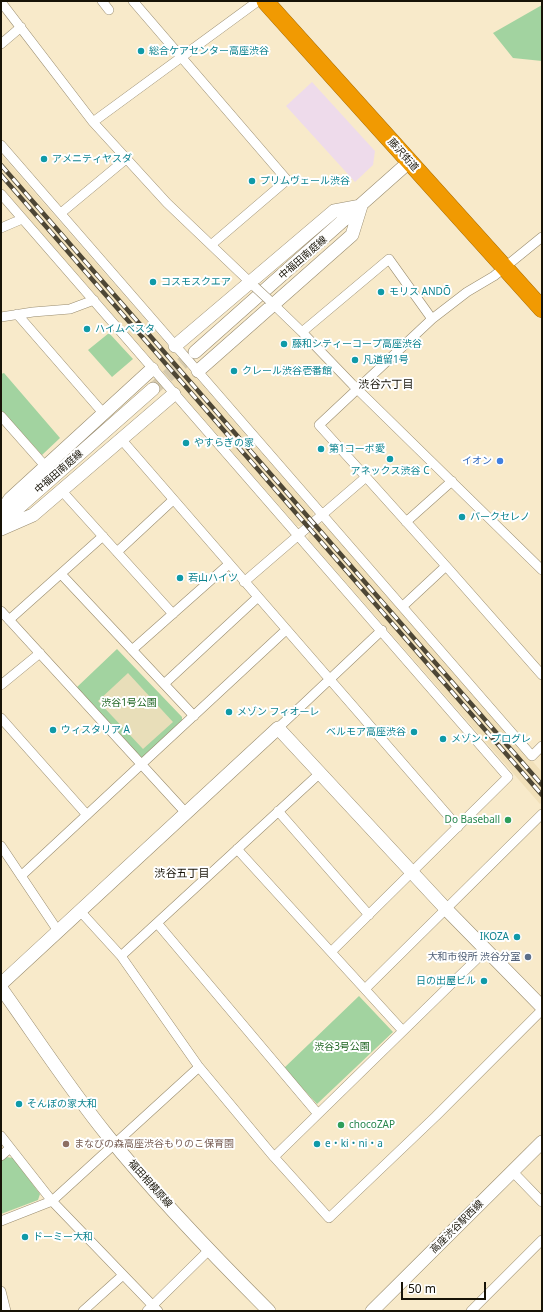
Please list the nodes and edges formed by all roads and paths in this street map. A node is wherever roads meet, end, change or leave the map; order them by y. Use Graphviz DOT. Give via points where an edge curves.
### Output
graph roads {
  1 [pos="102,1"];
  2 [pos="133,1"];
  3 [pos="258,1"];
  4 [pos="265,1"];
  5 [pos="1,2"];
  6 [pos="109,10"];
  7 [pos="21,28"];
  8 [pos="1,44"];
  9 [pos="181,57"];
  10 [pos="93,122"];
  11 [pos="1,145"];
  12 [pos="126,159"];
  13 [pos="409,162"];
  14 [pos="1,194"];
  15 [pos="361,206"];
  16 [pos="61,213"];
  17 [pos="22,219"];
  18 [pos="1,228"];
  19 [pos="542,237"];
  20 [pos="211,245"];
  21 [pos="504,267"];
  22 [pos="253,285"];
  23 [pos="94,300"];
  24 [pos="271,302"];
  25 [pos="542,309"];
  26 [pos="17,314"];
  27 [pos="1,317"];
  28 [pos="432,319"];
  29 [pos="302,332"];
  30 [pos="175,346"];
  31 [pos="196,352"];
  32 [pos="152,369"];
  33 [pos="198,371"];
  34 [pos="153,389"];
  35 [pos="357,389"];
  36 [pos="174,394"];
  37 [pos="104,414"];
  38 [pos="3,422"];
  39 [pos="121,439"];
  40 [pos="46,467"];
  41 [pos="366,477"];
  42 [pos="452,481"];
  43 [pos="61,490"];
  44 [pos="173,500"];
  45 [pos="1,512"];
  46 [pos="323,514"];
  47 [pos="406,522"];
  48 [pos="1,523"];
  49 [pos="1,529"];
  50 [pos="299,535"];
  51 [pos="103,536"];
  52 [pos="117,552"];
  53 [pos="229,564"];
  54 [pos="446,566"];
  55 [pos="542,570"];
  56 [pos="61,574"];
  57 [pos="244,582"];
  58 [pos="258,597"];
  59 [pos="403,606"];
  60 [pos="1,611"];
  61 [pos="173,614"];
  62 [pos="10,620"];
  63 [pos="286,630"];
  64 [pos="382,630"];
  65 [pos="132,650"];
  66 [pos="40,653"];
  67 [pos="542,675"];
  68 [pos="329,680"];
  69 [pos="164,684"];
  70 [pos="1,685"];
  71 [pos="194,716"];
  72 [pos="1,718"];
  73 [pos="278,728"];
  74 [pos="542,746"];
  75 [pos="142,764"];
  76 [pos="319,774"];
  77 [pos="278,812"];
  78 [pos="186,813"];
  79 [pos="87,814"];
  80 [pos="542,814"];
  81 [pos="458,827"];
  82 [pos="1,846"];
  83 [pos="237,849"];
  84 [pos="412,873"];
  85 [pos="21,876"];
  86 [pos="446,909"];
  87 [pos="80,911"];
  88 [pos="369,915"];
  89 [pos="157,923"];
  90 [pos="58,931"];
  91 [pos="486,950"];
  92 [pos="331,952"];
  93 [pos="121,956"];
  94 [pos="1,984"];
  95 [pos="1,988"];
  96 [pos="365,990"];
  97 [pos="542,1009"];
  98 [pos="403,1031"];
  99 [pos="199,1067"];
  100 [pos="318,1114"];
  101 [pos="1,1136"];
  102 [pos="542,1142"];
  103 [pos="115,1144"];
  104 [pos="10,1148"];
  105 [pos="1,1156"];
  106 [pos="274,1157"];
  107 [pos="512,1171"];
  108 [pos="52,1201"];
  109 [pos="542,1202"];
  110 [pos="1,1221"];
  111 [pos="542,1240"];
  112 [pos="210,1249"];
  113 [pos="123,1275"];
  114 [pos="1,1291"];
  115 [pos="153,1309"];
  116 [pos="6,1311"];
  117 [pos="82,1311"];
  118 [pos="269,1311"];
  119 [pos="372,1311"];
  120 [pos="471,1311"];
  1 -- 6 [label="street"];
  2 -- 9 [label="street"];
  3 -- 9 [label="street"];
  4 -- 13 [label="highway, 藤沢街道"];
  5 -- 7 [label="street"];
  7 -- 8 [label="street"];
  7 -- 10 [label="street"];
  9 -- 10 [label="street"];
  9 -- 20 [label="street" via="287,180"];
  10 -- 12 [label="street"];
  11 -- 16 [label="street"];
  12 -- 16 [label="street"];
  12 -- 20 [label="street"];
  13 -- 15 [label="street, 中福田南庭線"];
  13 -- 21 [label="highway, 藤沢街道"];
  14 -- 17 [label="street"];
  15 -- 22 [label="street" via="334,211"];
  15 -- 24 [label="street" via="352,235"];
  15 -- 31 [label="street, 中福田南庭線"];
  16 -- 30 [label="street"];
  17 -- 18 [label="street"];
  17 -- 23 [label="street"];
  19 -- 21 [label="street"];
  20 -- 22 [label="street"];
  21 -- 25 [label="highway, 藤沢街道"];
  21 -- 28 [label="street"];
  22 -- 24 [label="street, bridge"];
  22 -- 30 [label="street"];
  23 -- 26 [label="street" via="70,309"];
  23 -- 32 [label="street"];
  24 -- 29 [label="street"];
  24 -- 33 [label="street"];
  26 -- 27 [label="street"];
  26 -- 37 [label="street"];
  28 -- 29 [label="street" via="389,259"];
  28 -- 35 [label="street"];
  29 -- 35 [label="street"];
  30 -- 33 [label="street"];
  32 -- 36 [label="street"];
  32 -- 37 [label="street"];
  33 -- 46 [label="street"];
  34 -- 48 [label="street, 中福田南庭線"];
  35 -- 41 [label="street" via="318,425"];
  35 -- 42 [label="street"];
  36 -- 39 [label="street"];
  36 -- 50 [label="street"];
  37 -- 40 [label="street"];
  38 -- 40 [label="street"];
  39 -- 43 [label="street"];
  39 -- 44 [label="street"];
  40 -- 45 [label="street" via="10,499"];
  41 -- 46 [label="street"];
  41 -- 47 [label="street"];
  42 -- 47 [label="street"];
  42 -- 55 [label="street"];
  43 -- 49 [label="street" via="33,515"];
  43 -- 51 [label="street"];
  44 -- 52 [label="street"];
  44 -- 53 [label="street"];
  46 -- 50 [label="street"];
  46 -- 59 [label="street"];
  47 -- 54 [label="street"];
  50 -- 57 [label="street"];
  50 -- 64 [label="street"];
  51 -- 52 [label="street"];
  51 -- 56 [label="street"];
  52 -- 61 [label="street"];
  53 -- 57 [label="street"];
  53 -- 61 [label="street"];
  54 -- 59 [label="street"];
  54 -- 67 [label="street"];
  56 -- 62 [label="street"];
  56 -- 65 [label="street"];
  57 -- 58 [label="street"];
  58 -- 63 [label="street"];
  58 -- 69 [label="street"];
  59 -- 74 [label="street" via="532,756"];
  60 -- 62 [label="street"];
  61 -- 65 [label="street"];
  62 -- 66 [label="street"];
  63 -- 68 [label="street"];
  63 -- 71 [label="street"];
  64 -- 68 [label="street"];
  64 -- 81 [label="street" via="508,777"];
  65 -- 69 [label="street"];
  66 -- 70 [label="street"];
  66 -- 75 [label="street"];
  68 -- 73 [label="street"];
  68 -- 81 [label="street"];
  69 -- 71 [label="street"];
  71 -- 75 [label="street"];
  72 -- 79 [label="street"];
  73 -- 76 [label="street"];
  73 -- 78 [label="street"];
  75 -- 78 [label="street"];
  75 -- 79 [label="street"];
  76 -- 77 [label="street"];
  76 -- 84 [label="street"];
  77 -- 83 [label="street"];
  77 -- 88 [label="street"];
  78 -- 87 [label="street"];
  79 -- 85 [label="street"];
  80 -- 86 [label="street"];
  81 -- 84 [label="street"];
  82 -- 85 [label="street"];
  83 -- 89 [label="street"];
  83 -- 92 [label="street"];
  84 -- 86 [label="street"];
  84 -- 88 [label="street"];
  85 -- 90 [label="street"];
  86 -- 91 [label="street"];
  86 -- 96 [label="street"];
  87 -- 90 [label="street"];
  87 -- 93 [label="street"];
  88 -- 92 [label="street"];
  89 -- 93 [label="street"];
  89 -- 100 [label="street"];
  90 -- 94 [label="street"];
  91 -- 97 [label="street"];
  91 -- 98 [label="street"];
  92 -- 96 [label="street"];
  93 -- 99 [label="street"];
  95 -- 103 [label="street, 福田相模原線" via="53,1064"];
  96 -- 98 [label="street"];
  97 -- 106 [label="street" via="436,1116 329,1218"];
  98 -- 100 [label="street"];
  99 -- 103 [label="street"];
  99 -- 106 [label="street"];
  100 -- 106 [label="street"];
  101 -- 104 [label="street"];
  102 -- 107 [label="street, 高座渋谷駅西線"];
  103 -- 108 [label="street"];
  103 -- 112 [label="street, 福田相模原線" via="130,1164"];
  104 -- 105 [label="street"];
  104 -- 108 [label="street"];
  107 -- 109 [label="street"];
  107 -- 119 [label="street, 高座渋谷駅西線"];
  108 -- 110 [label="street"];
  108 -- 113 [label="street"];
  111 -- 120 [label="street"];
  112 -- 115 [label="street"];
  112 -- 118 [label="street, 福田相模原線"];
  113 -- 115 [label="street"];
  113 -- 117 [label="street"];
  114 -- 116 [label="street"];
}
